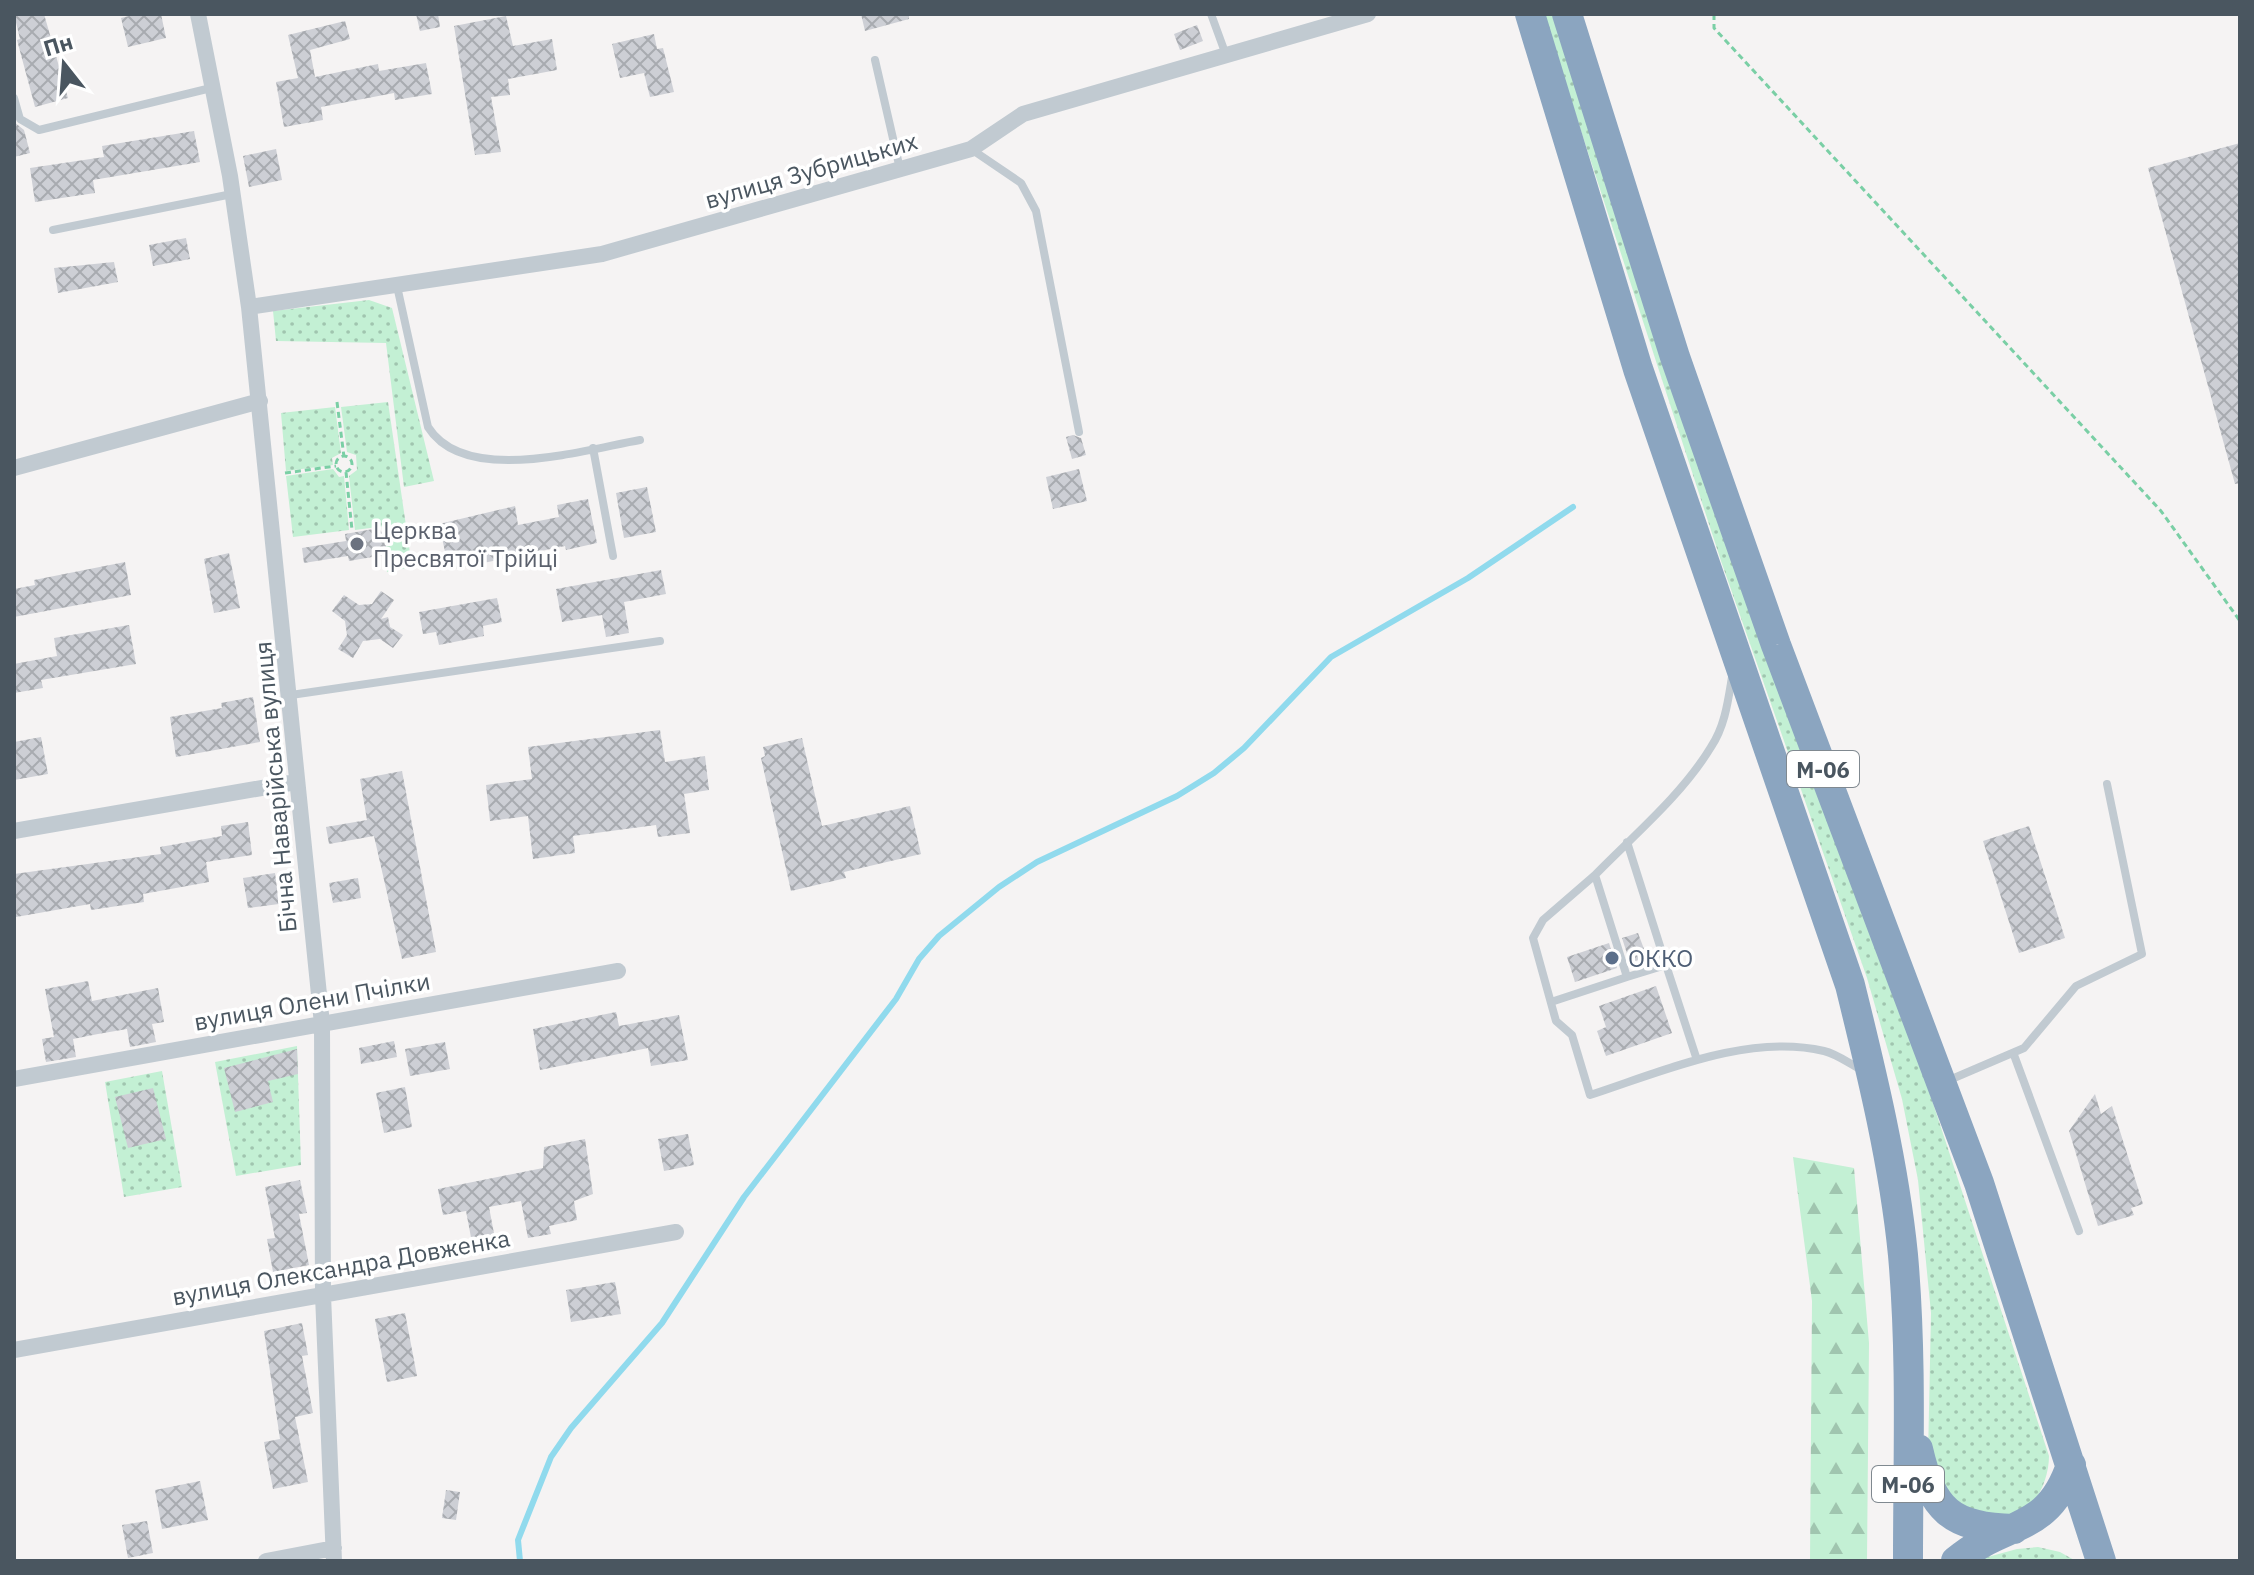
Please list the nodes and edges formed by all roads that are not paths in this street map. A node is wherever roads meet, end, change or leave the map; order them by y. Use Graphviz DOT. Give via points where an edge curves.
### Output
graph roads {
  1 [pos="198,14"];
  2 [pos="1211,14"];
  3 [pos="1368,14"];
  4 [pos="1530,14"];
  5 [pos="1567,14"];
  6 [pos="1226,55"];
  7 [pos="875,60"];
  8 [pos="211,88"];
  9 [pos="14,98"];
  10 [pos="971,149"];
  11 [pos="900,169"];
  12 [pos="232,194"];
  13 [pos="53,230"];
  14 [pos="397,285"];
  15 [pos="249,307"];
  16 [pos="260,401"];
  17 [pos="1079,432"];
  18 [pos="640,440"];
  19 [pos="593,448"];
  20 [pos="14,468"];
  21 [pos="613,556"];
  22 [pos="660,641"];
  23 [pos="1736,656"];
  24 [pos="291,695"];
  25 [pos="296,782"];
  26 [pos="2107,784"];
  27 [pos="14,831"];
  28 [pos="1627,842"];
  29 [pos="1595,875"];
  30 [pos="1666,965"];
  31 [pos="618,971"];
  32 [pos="1627,977"];
  33 [pos="1551,1002"];
  34 [pos="322,1024"];
  35 [pos="2014,1055"];
  36 [pos="1697,1060"];
  37 [pos="1872,1075"];
  38 [pos="14,1079"];
  39 [pos="1943,1083"];
  40 [pos="2079,1231"];
  41 [pos="676,1232"];
  42 [pos="323,1295"];
  43 [pos="14,1350"];
  44 [pos="1908,1408"];
  45 [pos="2071,1465"];
  46 [pos="2014,1529"];
  47 [pos="334,1554"];
  48 [pos="266,1561"];
  49 [pos="1908,1561"];
  50 [pos="1956,1561"];
  51 [pos="2101,1561"];
  1 -- 8 [label="street, Бічна Наварійська вулиця"];
  2 -- 6 [label="lane"];
  3 -- 6 [label="street, вулиця Зубрицьких"];
  4 -- 23 [label="highway, М-06" via="1638,369"];
  5 -- 39 [label="highway, М-06" via="1675,357 1776,645"];
  6 -- 10 [label="street, вулиця Зубрицьких" via="1023,114"];
  7 -- 11 [label="lane"];
  8 -- 9 [label="lane" via="39,130 20,119"];
  8 -- 12 [label="street, Бічна Наварійська вулиця"];
  10 -- 11 [label="street, вулиця Зубрицьких"];
  10 -- 17 [label="lane" via="1021,183 1036,211"];
  11 -- 14 [label="street, вулиця Зубрицьких" via="602,254"];
  12 -- 13 [label="lane"];
  12 -- 15 [label="street, Бічна Наварійська вулиця"];
  14 -- 15 [label="street, вулиця Зубрицьких"];
  14 -- 19 [label="lane" via="428,427 437,441 458,454 525,460"];
  15 -- 16 [label="street, Бічна Наварійська вулиця"];
  16 -- 20 [label="street"];
  16 -- 24 [label="street, Бічна Наварійська вулиця"];
  18 -- 19 [label="lane"];
  19 -- 21 [label="lane"];
  22 -- 24 [label="lane"];
  23 -- 28 [label="lane" via="1725,716 1712,746"];
  23 -- 37 [label="highway, М-06" via="1850,985"];
  24 -- 25 [label="street, Бічна Наварійська вулиця"];
  25 -- 27 [label="street"];
  25 -- 34 [label="street, Бічна Наварійська вулиця"];
  26 -- 35 [label="lane" via="2142,954 2076,986"];
  28 -- 29 [label="lane"];
  28 -- 30 [label="lane"];
  29 -- 32 [label="lane"];
  29 -- 33 [label="lane" via="1543,920 1533,938"];
  30 -- 32 [label="lane"];
  30 -- 36 [label="lane"];
  31 -- 34 [label="street, вулиця Олени Пчілки"];
  32 -- 33 [label="lane"];
  33 -- 36 [label="lane" via="1556,1021 1572,1035 1590,1095"];
  34 -- 38 [label="street, вулиця Олени Пчілки"];
  34 -- 42 [label="street, Бічна Наварійська вулиця"];
  35 -- 39 [label="lane"];
  35 -- 40 [label="lane"];
  36 -- 37 [label="lane" via="1792,1047 1826,1051"];
  37 -- 44 [label="highway, М-06" via="1902,1254"];
  39 -- 45 [label="highway, М-06"];
  41 -- 42 [label="street, вулиця Олександра Довженка"];
  42 -- 43 [label="street, вулиця Олександра Довженка"];
  42 -- 47 [label="street, Бічна Наварійська вулиця"];
  44 -- 46 [label="highway" via="1935,1500 1967,1525"];
  44 -- 49 [label="highway, М-06"];
  45 -- 46 [label="highway" via="2048,1509"];
  45 -- 51 [label="highway, М-06"];
  46 -- 50 [label="highway"];
  47 -- 48 [label="street"];
}
